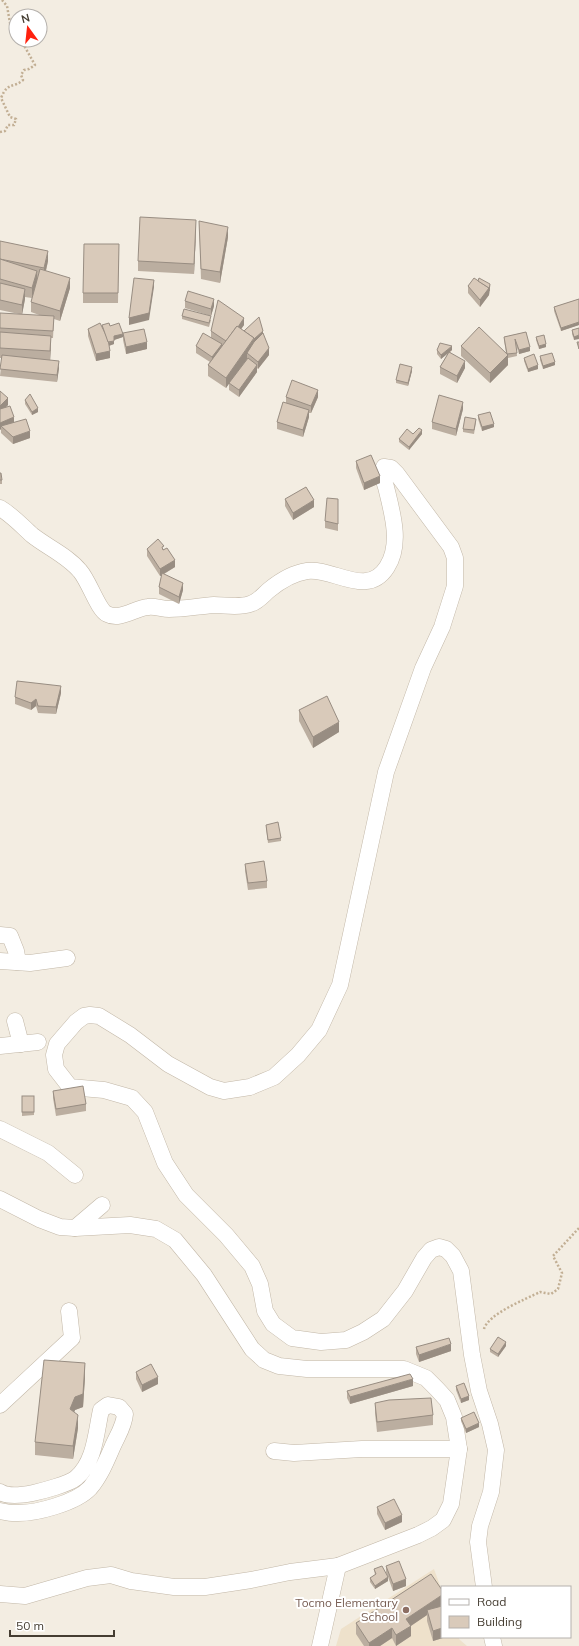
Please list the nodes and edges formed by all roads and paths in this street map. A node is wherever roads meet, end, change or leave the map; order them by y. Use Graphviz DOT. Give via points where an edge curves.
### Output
graph roads {
  1 [pos="2,0"];
  2 [pos="8,11"];
  3 [pos="25,48"];
  4 [pos="0,132"];
  5 [pos="0,508"];
  6 [pos="0,935"];
  7 [pos="67,958"];
  8 [pos="0,961"];
  9 [pos="18,962"];
  10 [pos="15,1021"];
  11 [pos="38,1042"];
  12 [pos="21,1044"];
  13 [pos="0,1046"];
  14 [pos="0,1128"];
  15 [pos="75,1175"];
  16 [pos="0,1199"];
  17 [pos="102,1206"];
  18 [pos="75,1228"];
  19 [pos="579,1228"];
  20 [pos="68,1311"];
  21 [pos="484,1330"];
  22 [pos="0,1405"];
  23 [pos="459,1449"];
  24 [pos="274,1451"];
  25 [pos="0,1492"];
  26 [pos="0,1511"];
  27 [pos="338,1566"];
  28 [pos="484,1586"];
  29 [pos="0,1594"];
  30 [pos="320,1646"];
  1 -- 2 [label="path"];
  3 -- 4 [label="path" via="35,65 24,70 21,75 23,80 4,90 1,98 10,117 16,119 14,125 8,125 5,131"];
  5 -- 28 [label="street" via="79,570 92,588 99,607 107,614 120,616 146,607 170,609 249,604 283,580 308,571 360,582 382,574 388,566 394,543 393,519 382,475 384,467 391,468 397,474 451,547 455,558 456,586 442,627 423,668 386,772 340,985 319,1030 298,1055 274,1077 250,1087 224,1091 210,1087 168,1064 130,1035 99,1016 84,1016 76,1022 57,1044 54,1062 56,1069 70,1087 104,1090 132,1098 146,1112 165,1163 186,1195 226,1235 252,1266 260,1284 265,1311 273,1324 292,1338 321,1342 346,1340 363,1332 383,1319 405,1291 431,1250 439,1247 452,1256 461,1271 479,1391 496,1450 491,1492 480,1526 478,1542"];
  6 -- 9 [label="street" via="10,936"];
  7 -- 9 [label="street"];
  8 -- 9 [label="street"];
  10 -- 12 [label="street"];
  11 -- 12 [label="street"];
  12 -- 13 [label="street"];
  14 -- 15 [label="street" via="48,1153"];
  16 -- 18 [label="street" via="39,1219 60,1227"];
  17 -- 18 [label="street"];
  18 -- 23 [label="street" via="130,1225 156,1229 175,1240 204,1275 252,1349 264,1360 279,1366 308,1369 404,1369 426,1378 447,1400 454,1417"];
  19 -- 21 [label="path" via="553,1256 562,1273 558,1289 550,1294 540,1292 518,1303 492,1318"];
  20 -- 22 [label="street" via="72,1338"];
  23 -- 24 [label="street" via="362,1449 294,1453"];
  23 -- 27 [label="street" via="451,1504 443,1520 418,1535"];
  25 -- 26 [label="street" via="23,1495 45,1490 75,1478 86,1466 91,1453 101,1410 108,1405 119,1407 125,1414 124,1424 101,1472 89,1489 74,1499 36,1511"];
  27 -- 29 [label="street" via="205,1587 174,1587 131,1581 111,1575 87,1578 25,1596"];
  27 -- 30 [label="street"];
}
